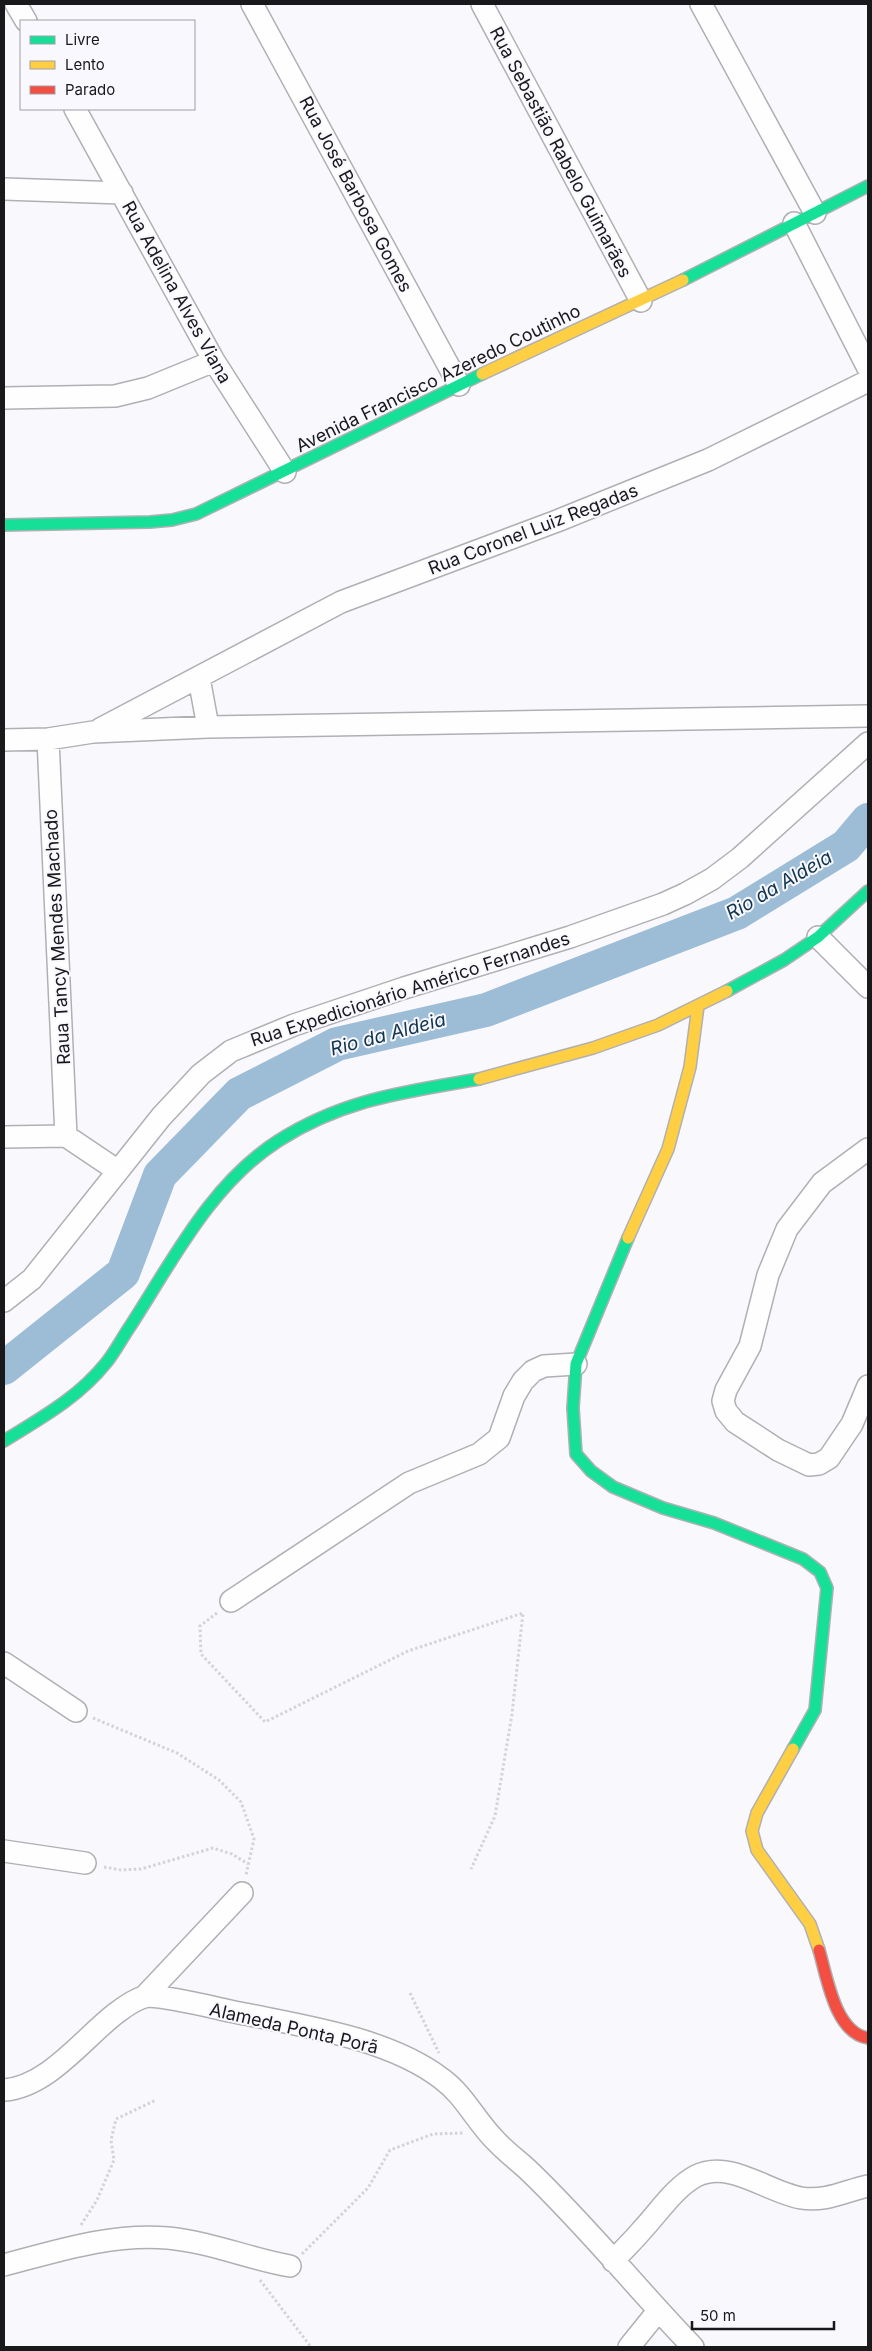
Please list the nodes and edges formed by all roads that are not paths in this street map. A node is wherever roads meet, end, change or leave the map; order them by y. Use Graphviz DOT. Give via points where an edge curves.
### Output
graph roads {
  1 [pos="16,4"];
  2 [pos="252,4"];
  3 [pos="482,4"];
  4 [pos="701,4"];
  5 [pos="25,20"];
  6 [pos="76,110"];
  7 [pos="868,186"];
  8 [pos="4,190"];
  9 [pos="122,193"];
  10 [pos="815,213"];
  11 [pos="794,222"];
  12 [pos="641,301"];
  13 [pos="214,361"];
  14 [pos="868,368"];
  15 [pos="868,381"];
  16 [pos="459,385"];
  17 [pos="4,398"];
  18 [pos="285,472"];
  19 [pos="4,525"];
  20 [pos="199,678"];
  21 [pos="868,716"];
  22 [pos="208,727"];
  23 [pos="93,732"];
  24 [pos="48,738"];
  25 [pos="4,740"];
  26 [pos="868,743"];
  27 [pos="868,891"];
  28 [pos="818,937"];
  29 [pos="868,987"];
  30 [pos="698,1006"];
  31 [pos="66,1136"];
  32 [pos="4,1137"];
  33 [pos="868,1149"];
  34 [pos="118,1171"];
  35 [pos="4,1301"];
  36 [pos="576,1364"];
  37 [pos="868,1386"];
  38 [pos="4,1441"];
  39 [pos="231,1601"];
  40 [pos="4,1663"];
  41 [pos="76,1711"];
  42 [pos="4,1851"];
  43 [pos="84,1863"];
  44 [pos="242,1893"];
  45 [pos="145,1996"];
  46 [pos="868,2038"];
  47 [pos="4,2090"];
  48 [pos="868,2186"];
  49 [pos="613,2261"];
  50 [pos="4,2265"];
  51 [pos="290,2266"];
  52 [pos="658,2311"];
  53 [pos="629,2347"];
  54 [pos="693,2347"];
  1 -- 5 [label="street"];
  2 -- 16 [label="street, Rua José Barbosa Gomes"];
  3 -- 12 [label="street, Rua Sebastião Rabelo Guimarães"];
  4 -- 10 [label="street"];
  6 -- 9 [label="street, Rua Adelina Alves Viana"];
  7 -- 10 [label="street, Avenida Francisco Azeredo Coutinho"];
  8 -- 9 [label="street"];
  9 -- 13 [label="street, Rua Adelina Alves Viana"];
  10 -- 11 [label="street, Avenida Francisco Azeredo Coutinho"];
  11 -- 12 [label="street, Avenida Francisco Azeredo Coutinho"];
  11 -- 14 [label="street"];
  12 -- 16 [label="street, Avenida Francisco Azeredo Coutinho"];
  13 -- 17 [label="street" via="148,388 115,396"];
  13 -- 18 [label="street, Rua Adelina Alves Viana"];
  15 -- 20 [label="street, Rua Coronel Luiz Regadas" via="708,460 341,602"];
  16 -- 18 [label="street, Avenida Francisco Azeredo Coutinho"];
  18 -- 19 [label="street, Avenida Francisco Azeredo Coutinho" via="196,514 172,520"];
  20 -- 22 [label="street"];
  20 -- 23 [label="street, Rua Coronel Luiz Regadas"];
  21 -- 22 [label="street, Rua Coronel Luiz Regadas"];
  22 -- 23 [label="street, Rua Coronel Luiz Regadas"];
  23 -- 24 [label="street, Rua Coronel Luiz Regadas"];
  24 -- 25 [label="street, Rua Coronel Luiz Regadas"];
  24 -- 31 [label="street, Raua Tancy Mendes Machado"];
  26 -- 34 [label="street, Rua Expedicionário Américo Fernandes" via="740,858 685,894 570,936 294,1025 231,1051 201,1074 182,1094"];
  27 -- 28 [label="street"];
  28 -- 29 [label="street"];
  28 -- 30 [label="street" via="784,960"];
  30 -- 36 [label="street" via="690,1067 668,1150"];
  30 -- 38 [label="street" via="658,1025 593,1048 493,1076 374,1098 337,1110 278,1141 241,1170 209,1205 106,1363 80,1391"];
  31 -- 32 [label="street"];
  31 -- 34 [label="street"];
  33 -- 37 [label="street" via="822,1184 787,1229 768,1275 750,1346 726,1390 723,1402 735,1422 778,1450 809,1465 819,1464 829,1458 852,1424"];
  34 -- 35 [label="street, Rua Expedicionário Américo Fernandes" via="32,1279"];
  36 -- 39 [label="street" via="544,1366 533,1372 514,1396 499,1438 479,1454 409,1483"];
  36 -- 46 [label="street" via="573,1408 576,1454 591,1471 613,1487 663,1508 714,1523 803,1559 820,1572 827,1588 815,1710 757,1813 752,1831 757,1850 810,1924 839,2016 861,2037"];
  40 -- 41 [label="street"];
  42 -- 43 [label="street"];
  44 -- 45 [label="street"];
  45 -- 47 [label="street" via="125,2006 102,2024 41,2078"];
  45 -- 49 [label="street, Alameda Ponta Porã" via="366,2042 443,2079 488,2133 527,2169"];
  48 -- 49 [label="street" via="822,2199 802,2198 729,2172 711,2171 681,2186"];
  49 -- 52 [label="street, Alameda Ponta Porã"];
  50 -- 51 [label="street" via="66,2248 144,2237 170,2239"];
  52 -- 53 [label="street"];
  52 -- 54 [label="street, Alameda Ponta Porã"];
}
